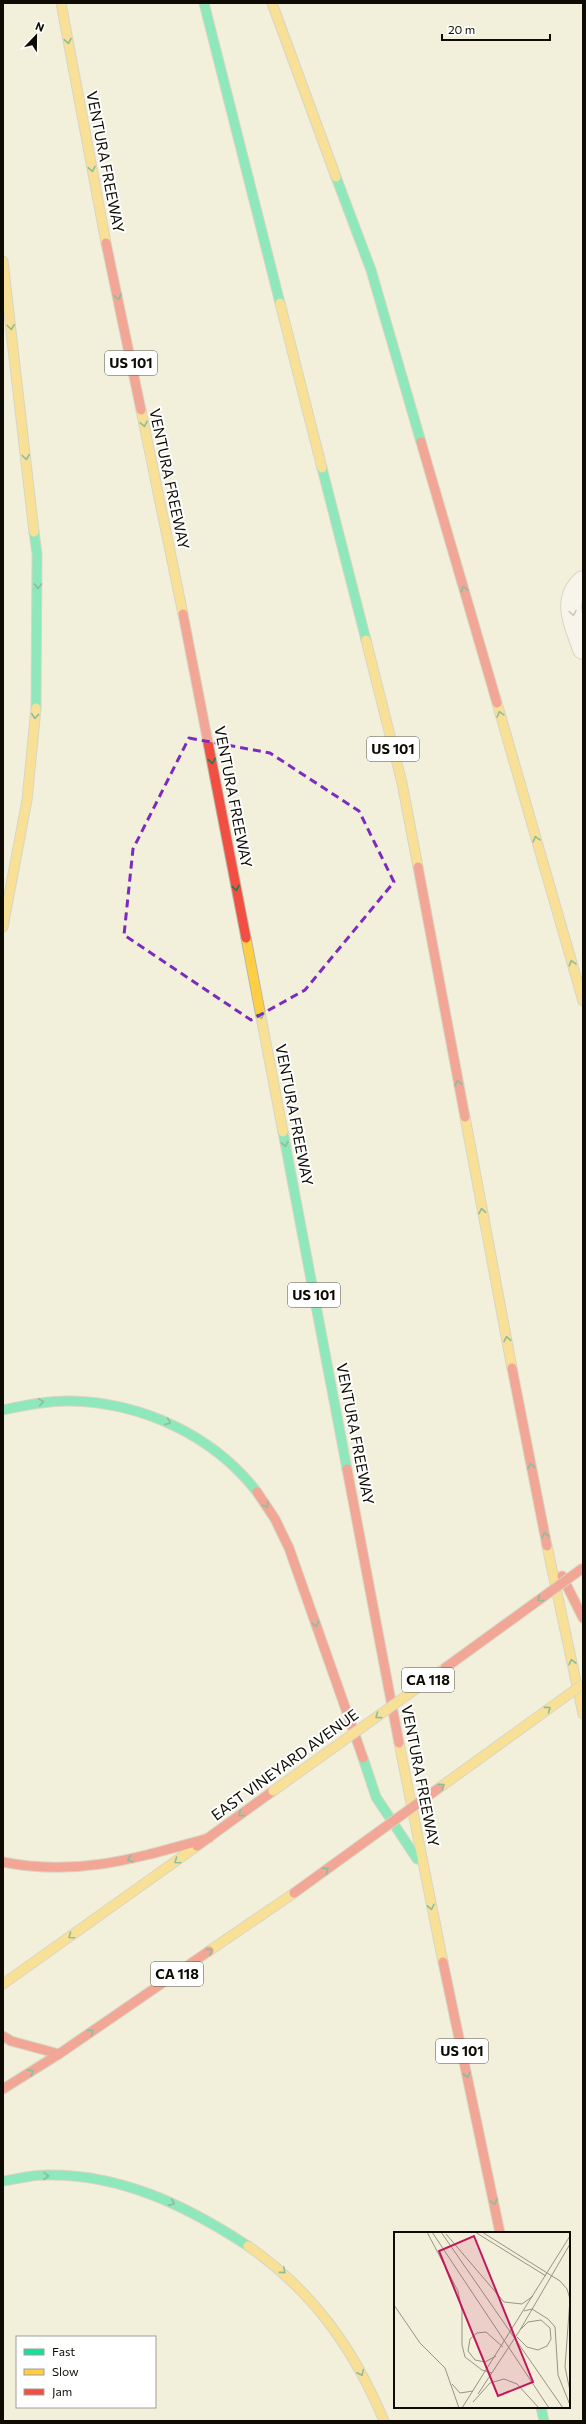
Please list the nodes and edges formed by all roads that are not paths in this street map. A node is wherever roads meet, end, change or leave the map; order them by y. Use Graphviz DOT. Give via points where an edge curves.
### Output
graph roads {
  1 [pos="61,3"];
  2 [pos="204,3"];
  3 [pos="272,3"];
  4 [pos="3,261"];
  5 [pos="583,581"];
  6 [pos="583,649"];
  7 [pos="3,927"];
  8 [pos="583,1001"];
  9 [pos="3,1410"];
  10 [pos="548,1550"];
  11 [pos="583,1568"];
  12 [pos="583,1618"];
  13 [pos="583,1684"];
  14 [pos="583,1714"];
  15 [pos="209,1838"];
  16 [pos="3,1862"];
  17 [pos="423,1868"];
  18 [pos="3,1984"];
  19 [pos="3,2036"];
  20 [pos="59,2054"];
  21 [pos="3,2089"];
  22 [pos="3,2181"];
  23 [pos="500,2232"];
  24 [pos="541,2408"];
  25 [pos="384,2421"];
  26 [pos="544,2421"];
  1 -- 17 [label="main road, VENTURA FREEWAY / US 101, one-way" via="100,212 205,722"];
  10 -- 2 [label="main road, US 101, one-way" via="402,783"];
  8 -- 3 [label="main road, one-way" via="371,270"];
  4 -- 7 [label="main road, one-way" via="38,554 38,677 27,800"];
  5 -- 6 [label="lane, one-way" via="574,589 571,602"];
  9 -- 17 [label="main road, one-way" via="44,1402 72,1400 127,1407 179,1426 203,1441 245,1477 266,1505 289,1548 376,1797"];
  10 -- 12 [label="main road"];
  14 -- 10 [label="main road, US 101, one-way"];
  11 -- 15 [label="main road, EAST VINEYARD AVENUE / CA 118, one-way, bridge"];
  20 -- 13 [label="main road, CA 118, one-way, bridge" via="294,1893"];
  15 -- 16 [label="main road, one-way" via="93,1867 40,1868"];
  15 -- 18 [label="main road, EAST VINEYARD AVENUE, one-way"];
  17 -- 23 [label="main road, VENTURA FREEWAY / US 101, one-way"];
  19 -- 20 [label="main road"];
  21 -- 20 [label="main road, one-way"];
  22 -- 25 [label="main road, one-way" via="46,2175 117,2183 157,2196 246,2242 285,2272 323,2313 352,2354"];
  24 -- 26 [label="main road"];
}
